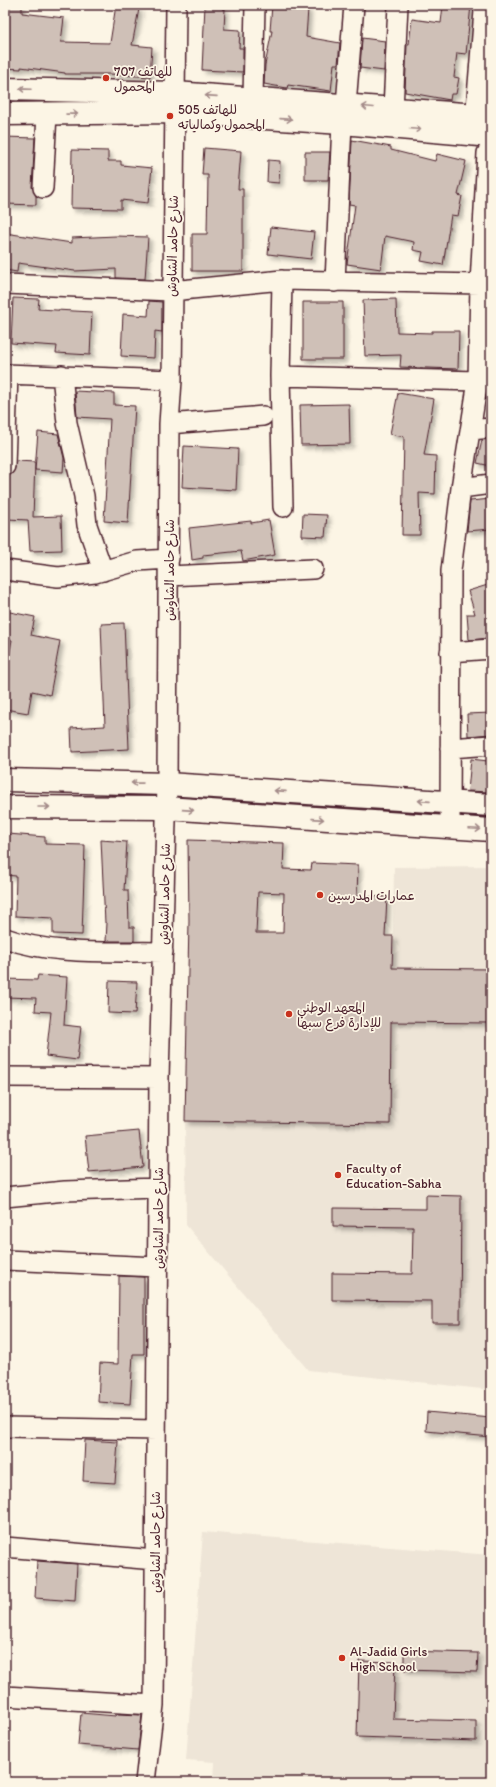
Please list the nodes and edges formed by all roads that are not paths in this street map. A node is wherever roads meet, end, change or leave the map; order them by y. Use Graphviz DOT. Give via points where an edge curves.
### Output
graph roads {
  1 [pos="176,5"];
  2 [pos="255,5"];
  3 [pos="354,5"];
  4 [pos="398,5"];
  5 [pos="486,5"];
  6 [pos="5,88"];
  7 [pos="253,98"];
  8 [pos="175,103"];
  9 [pos="393,109"];
  10 [pos="5,114"];
  11 [pos="47,114"];
  12 [pos="344,114"];
  13 [pos="486,133"];
  14 [pos="43,188"];
  15 [pos="282,280"];
  16 [pos="335,282"];
  17 [pos="5,284"];
  18 [pos="485,285"];
  19 [pos="171,291"];
  20 [pos="6,374"];
  21 [pos="62,376"];
  22 [pos="280,376"];
  23 [pos="172,380"];
  24 [pos="478,381"];
  25 [pos="263,416"];
  26 [pos="169,424"];
  27 [pos="491,428"];
  28 [pos="471,430"];
  29 [pos="5,466"];
  30 [pos="491,484"];
  31 [pos="461,488"];
  32 [pos="283,507"];
  33 [pos="169,568"];
  34 [pos="312,569"];
  35 [pos="5,570"];
  36 [pos="102,571"];
  37 [pos="491,650"];
  38 [pos="450,652"];
  39 [pos="491,745"];
  40 [pos="450,748"];
  41 [pos="5,780"];
  42 [pos="167,784"];
  43 [pos="450,802"];
  44 [pos="491,805"];
  45 [pos="5,807"];
  46 [pos="166,808"];
  47 [pos="450,827"];
  48 [pos="491,830"];
  49 [pos="5,938"];
  50 [pos="163,952"];
  51 [pos="5,1077"];
  52 [pos="159,1078"];
  53 [pos="158,1188"];
  54 [pos="5,1197"];
  55 [pos="5,1260"];
  56 [pos="158,1268"];
  57 [pos="5,1427"];
  58 [pos="156,1430"];
  59 [pos="5,1547"];
  60 [pos="155,1560"];
  61 [pos="5,1696"];
  62 [pos="154,1705"];
  63 [pos="145,1782"];
  1 -- 8 [label="street, شارع حامد الشاوش"];
  2 -- 7 [label="street"];
  3 -- 12 [label="street"];
  4 -- 9 [label="street"];
  5 -- 13 [label="main road"];
  8 -- 6 [label="main road, one-way"];
  7 -- 8 [label="main road, one-way"];
  7 -- 12 [label="main road"];
  11 -- 8 [label="main road, one-way"];
  8 -- 12 [label="main road, one-way"];
  8 -- 19 [label="street, شارع حامد الشاوش"];
  9 -- 12 [label="main road, one-way"];
  9 -- 13 [label="main road"];
  10 -- 11 [label="main road"];
  11 -- 14 [label="street"];
  12 -- 13 [label="main road, one-way"];
  12 -- 16 [label="street"];
  13 -- 18 [label="street"];
  15 -- 16 [label="street"];
  15 -- 19 [label="street"];
  15 -- 22 [label="street"];
  16 -- 18 [label="street"];
  17 -- 19 [label="street"];
  18 -- 24 [label="street"];
  19 -- 23 [label="street, شارع حامد الشاوش"];
  20 -- 21 [label="street"];
  20 -- 29 [label="street"];
  21 -- 23 [label="street"];
  21 -- 36 [label="street" via="67,422 84,496 87,525"];
  22 -- 24 [label="street"];
  22 -- 32 [label="street"];
  23 -- 26 [label="street, شارع حامد الشاوش"];
  24 -- 28 [label="street"];
  25 -- 26 [label="street"];
  26 -- 33 [label="street, شارع حامد الشاوش"];
  27 -- 28 [label="street"];
  28 -- 31 [label="street"];
  30 -- 31 [label="street"];
  31 -- 38 [label="street" via="451,571"];
  33 -- 34 [label="street"];
  33 -- 36 [label="street" via="137,561"];
  33 -- 42 [label="street, شارع حامد الشاوش"];
  35 -- 36 [label="street" via="58,577"];
  37 -- 38 [label="street"];
  38 -- 40 [label="street"];
  39 -- 40 [label="street"];
  40 -- 43 [label="street"];
  42 -- 41 [label="main road, one-way"];
  43 -- 42 [label="main road, one-way"];
  42 -- 46 [label="street, شارع حامد الشاوش"];
  43 -- 44 [label="main road"];
  43 -- 47 [label="street"];
  45 -- 46 [label="main road, one-way"];
  46 -- 47 [label="main road, one-way"];
  46 -- 50 [label="street, شارع حامد الشاوش"];
  47 -- 48 [label="main road, one-way"];
  49 -- 50 [label="street" via="34,947 56,950"];
  50 -- 52 [label="street, شارع حامد الشاوش"];
  51 -- 52 [label="street"];
  52 -- 53 [label="street, شارع حامد الشاوش"];
  53 -- 54 [label="street" via="65,1191"];
  53 -- 56 [label="street, شارع حامد الشاوش"];
  55 -- 56 [label="street"];
  56 -- 58 [label="street, شارع حامد الشاوش"];
  57 -- 58 [label="street"];
  58 -- 60 [label="street, شارع حامد الشاوش"];
  59 -- 60 [label="street"];
  60 -- 62 [label="street, شارع حامد الشاوش"];
  61 -- 62 [label="street"];
  62 -- 63 [label="street, شارع حامد الشاوش"];
}
